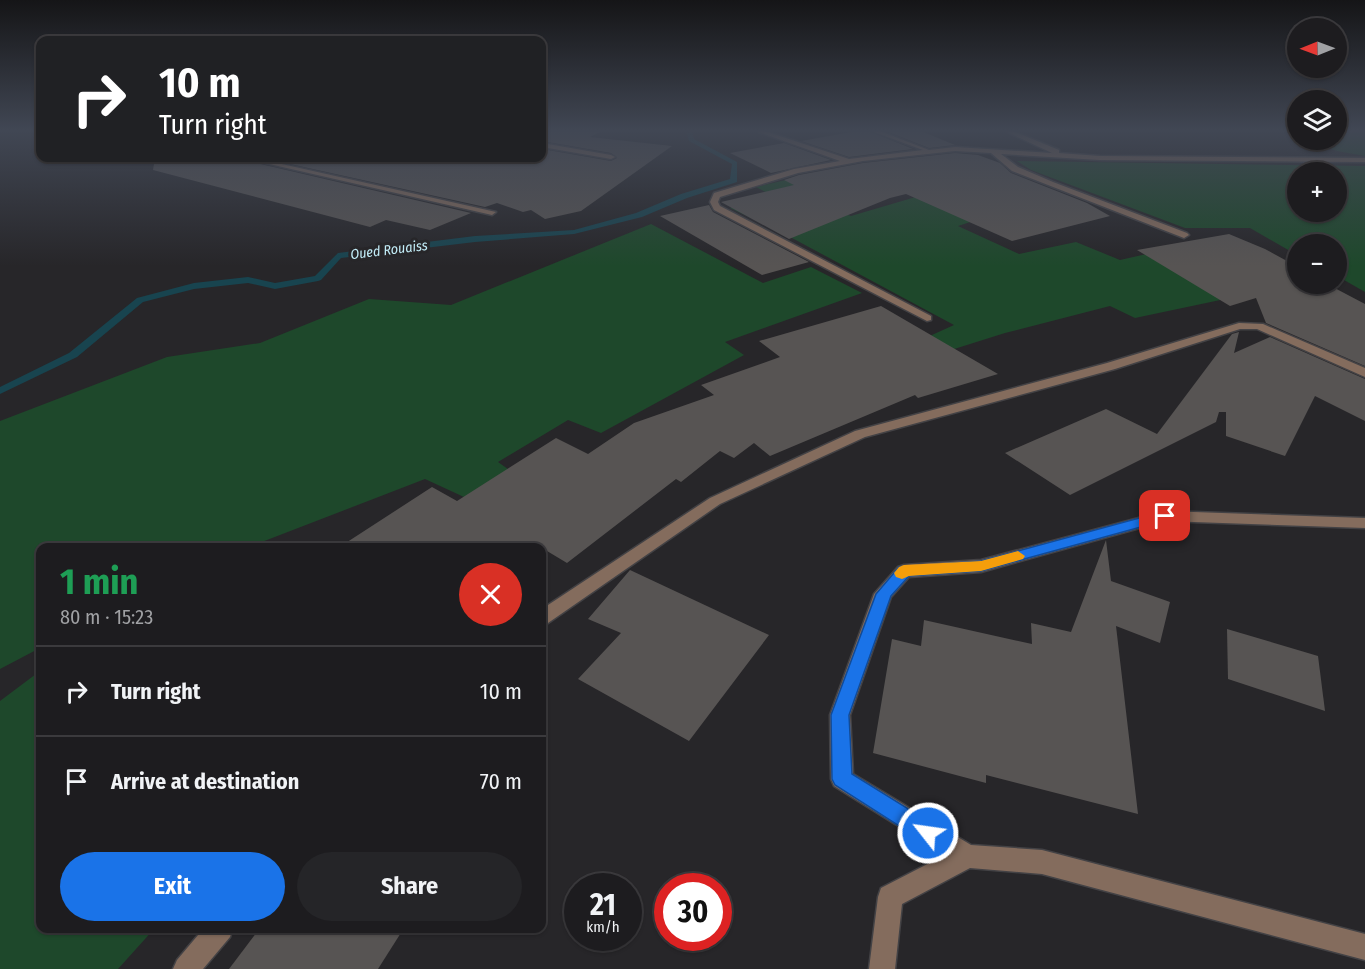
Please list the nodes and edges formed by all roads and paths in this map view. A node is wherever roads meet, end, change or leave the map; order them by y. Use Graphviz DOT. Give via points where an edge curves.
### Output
graph roads {
  1 [pos="330,176"];
  2 [pos="778,176"];
  3 [pos="1032,176"];
  4 [pos="492,212"];
  5 [pos="1184,235"];
  6 [pos="927,318"];
  7 [pos="1365,373"];
  8 [pos="1365,523"];
  9 [pos="546,615"];
  10 [pos="968,856"];
  11 [pos="216,933"];
  12 [pos="1365,947"];
  13 [pos="186,969"];
  14 [pos="882,969"];
  1 -- 4 [label="street"];
  2 -- 6 [label="street" via="722,192 714,202 717,208"];
  3 -- 5 [label="street"];
  7 -- 9 [label="street" via="1259,326 1239,326 1111,366 860,434 715,501"];
  8 -- 10 [label="street" via="1165,516 981,566 904,571 884,594 840,715 842,779"];
  10 -- 12 [label="street" via="1042,862"];
  10 -- 14 [label="street" via="890,897"];
  11 -- 13 [label="street"];
}
